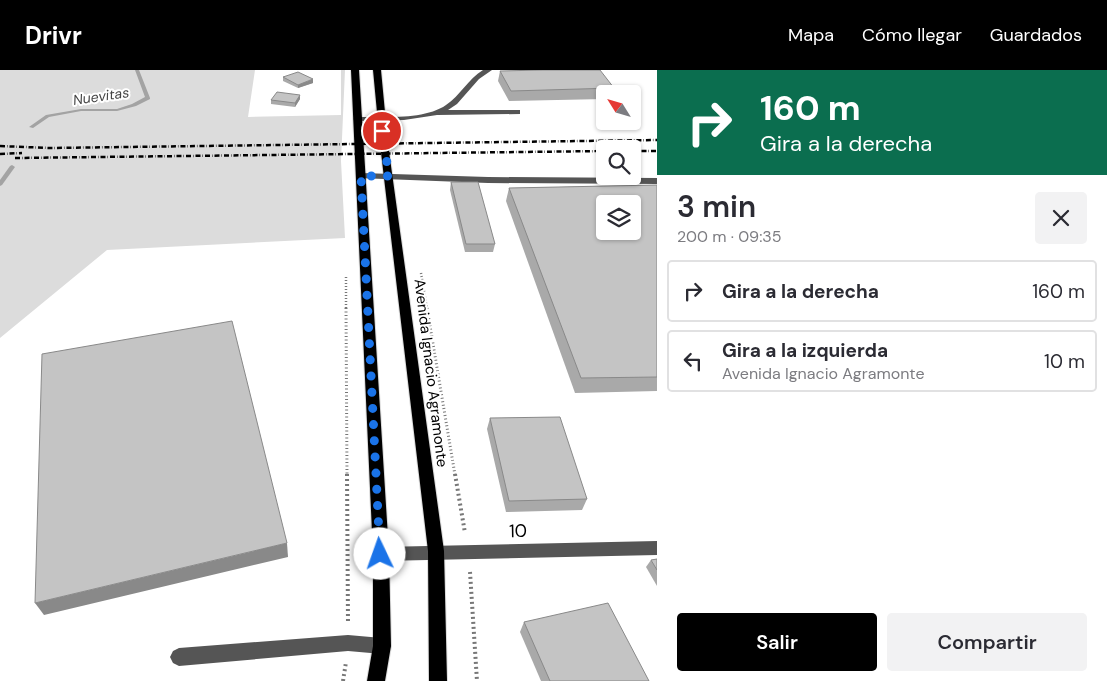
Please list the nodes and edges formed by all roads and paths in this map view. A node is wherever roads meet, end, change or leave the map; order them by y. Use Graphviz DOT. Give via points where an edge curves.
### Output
graph roads {
  1 [pos="355,70"];
  2 [pos="376,70"];
  3 [pos="488,70"];
  4 [pos="517,112"];
  5 [pos="432,114"];
  6 [pos="357,119"];
  7 [pos="381,119"];
  8 [pos="361,176"];
  9 [pos="389,176"];
  10 [pos="657,181"];
  11 [pos="346,270"];
  12 [pos="420,271"];
  13 [pos="657,548"];
  14 [pos="436,552"];
  15 [pos="468,552"];
  16 [pos="380,554"];
  17 [pos="348,643"];
  18 [pos="382,646"];
  19 [pos="179,657"];
  20 [pos="343,681"];
  21 [pos="376,681"];
  22 [pos="438,681"];
  23 [pos="477,681"];
  1 -- 6 [label="main road"];
  2 -- 7 [label="main road, Avenida Ignacio Agramonte"];
  3 -- 5 [label="street" via="450,106"];
  4 -- 5 [label="street"];
  5 -- 7 [label="street"];
  6 -- 7 [label="street"];
  6 -- 8 [label="main road"];
  7 -- 9 [label="main road, Avenida Ignacio Agramonte"];
  8 -- 9 [label="street"];
  8 -- 16 [label="main road"];
  9 -- 10 [label="street"];
  9 -- 14 [label="main road, Avenida Ignacio Agramonte"];
  11 -- 17 [label="path"];
  12 -- 15 [label="path"];
  13 -- 15 [label="street, 10"];
  14 -- 15 [label="street, 10"];
  14 -- 16 [label="street, 10"];
  14 -- 22 [label="main road, Avenida Ignacio Agramonte"];
  15 -- 23 [label="path"];
  16 -- 18 [label="main road"];
  17 -- 18 [label="street"];
  17 -- 19 [label="street"];
  17 -- 20 [label="path"];
  18 -- 21 [label="main road"];
}
